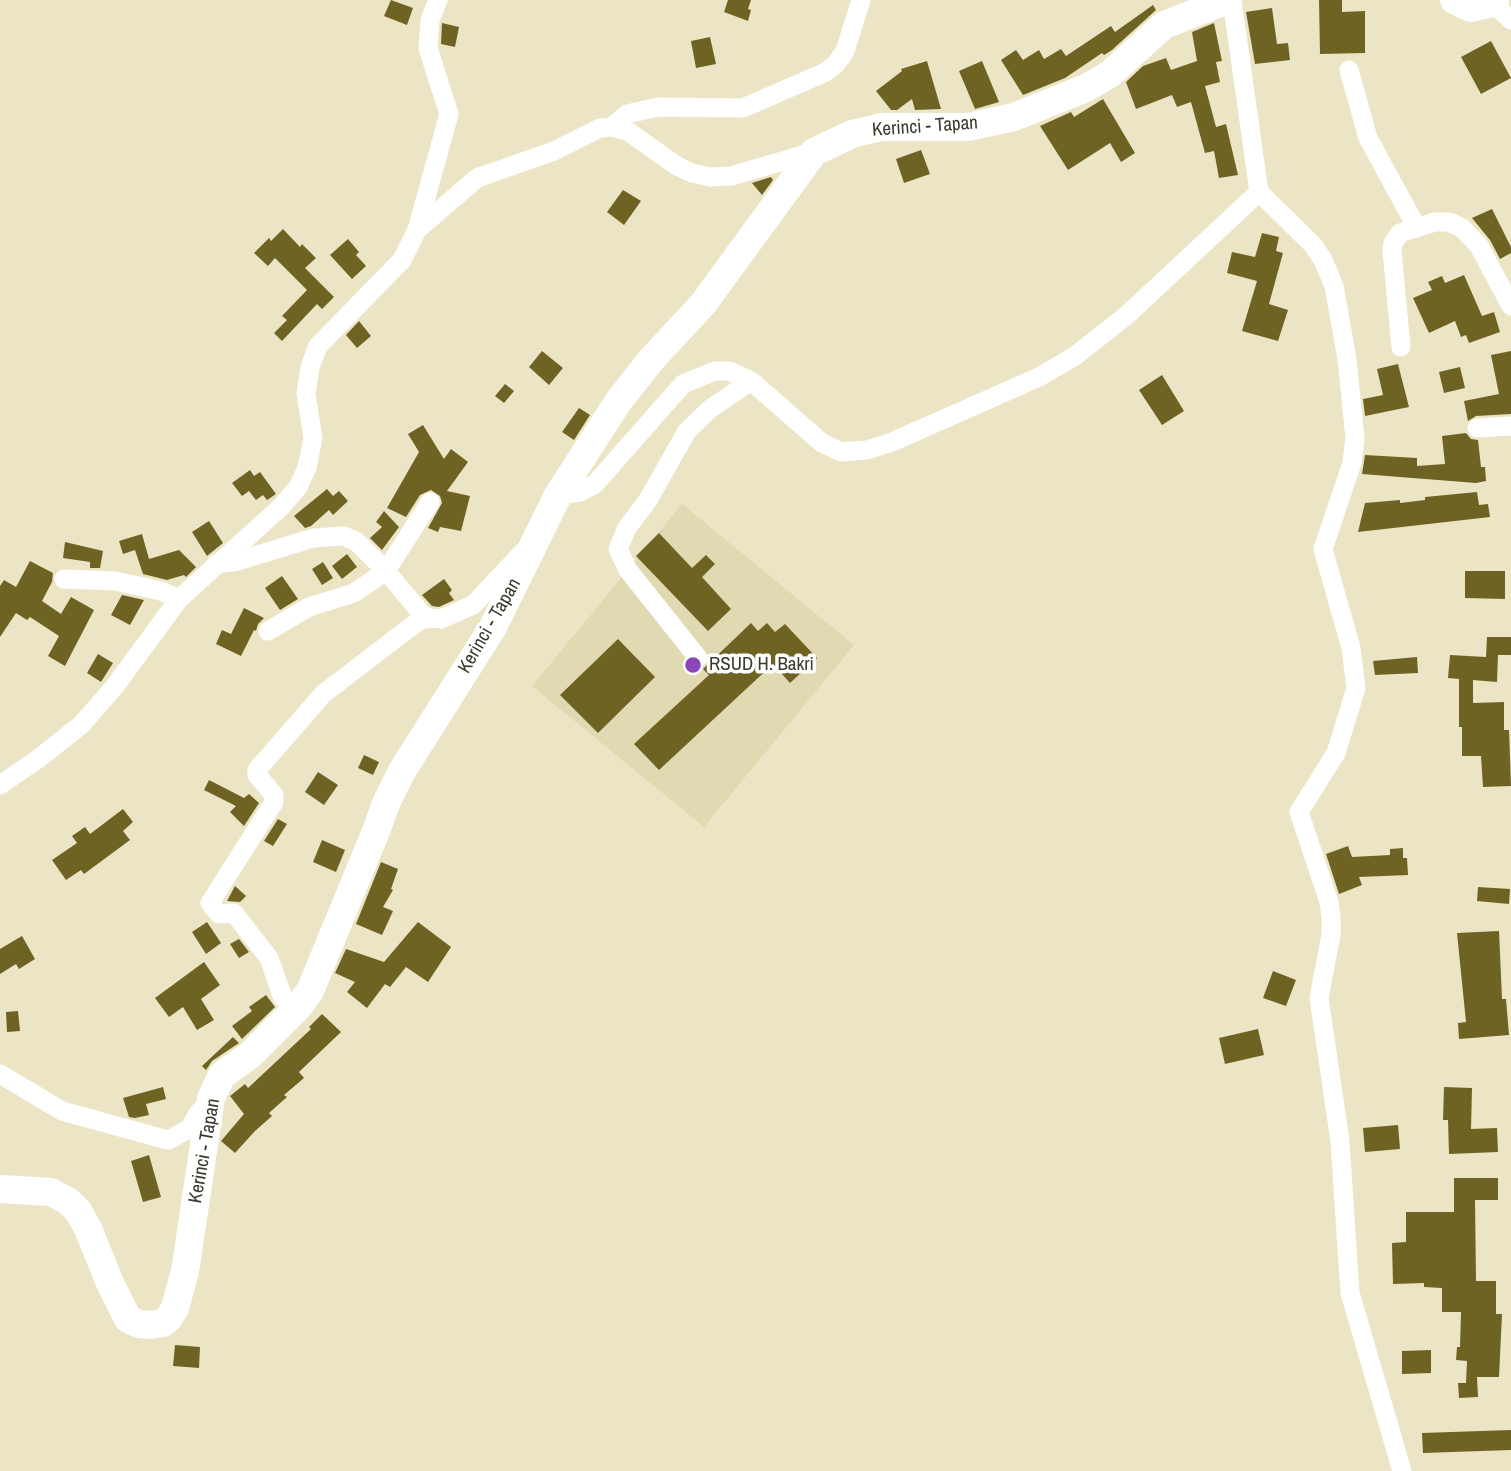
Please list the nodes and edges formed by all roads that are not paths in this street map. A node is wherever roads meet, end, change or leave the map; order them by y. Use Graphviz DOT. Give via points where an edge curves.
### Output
graph roads {
  1 [pos="438,0"];
  2 [pos="861,0"];
  3 [pos="1230,0"];
  4 [pos="1454,0"];
  5 [pos="1500,8"];
  6 [pos="1349,70"];
  7 [pos="612,127"];
  8 [pos="814,152"];
  9 [pos="1259,192"];
  10 [pos="1417,228"];
  11 [pos="417,230"];
  12 [pos="1511,306"];
  13 [pos="1401,346"];
  14 [pos="751,381"];
  15 [pos="1511,426"];
  16 [pos="1477,428"];
  17 [pos="558,495"];
  18 [pos="430,502"];
  19 [pos="537,540"];
  20 [pos="215,564"];
  21 [pos="389,574"];
  22 [pos="64,579"];
  23 [pos="179,598"];
  24 [pos="428,618"];
  25 [pos="268,631"];
  26 [pos="698,658"];
  27 [pos="0,785"];
  28 [pos="298,1007"];
  29 [pos="0,1074"];
  30 [pos="211,1098"];
  31 [pos="0,1189"];
  32 [pos="1402,1471"];
  1 -- 11 [label="street" via="430,20 428,48 449,114"];
  2 -- 7 [label="street" via="845,51 826,72 743,108 658,107 627,114"];
  3 -- 8 [label="highway, Kerinci - Tapan" via="1164,25 1110,74 1014,117 968,127 881,127 852,134"];
  3 -- 9 [label="street"];
  4 -- 5 [label="highway" via="1471,8"];
  6 -- 10 [label="street" via="1368,138"];
  7 -- 8 [label="street" via="629,132 677,166 710,177 732,176"];
  7 -- 11 [label="street" via="477,178"];
  8 -- 17 [label="highway, Kerinci - Tapan" via="703,304 618,402"];
  9 -- 14 [label="street" via="1075,356 1039,377 892,442 841,452 822,443"];
  9 -- 32 [label="street" via="1313,245 1326,267 1334,286 1347,359 1355,438 1352,463 1323,549 1351,648 1356,688 1336,753 1299,812 1331,917 1319,998 1340,1141 1350,1293"];
  10 -- 12 [label="street" via="1449,222 1462,228 1479,246"];
  10 -- 13 [label="street" via="1400,233 1393,243"];
  11 -- 20 [label="street" via="402,260 318,346 306,394 313,438 298,487"];
  14 -- 17 [label="street" via="729,371 715,371 683,384 595,484"];
  14 -- 26 [label="street" via="687,431 618,549 628,570"];
  15 -- 16 [label="street"];
  17 -- 19 [label="highway, Kerinci - Tapan"];
  18 -- 21 [label="street"];
  19 -- 24 [label="street" via="473,605 441,619"];
  19 -- 28 [label="highway, Kerinci - Tapan" via="481,648 402,771 310,991"];
  20 -- 21 [label="street" via="313,538 344,536 357,542"];
  20 -- 23 [label="street"];
  21 -- 24 [label="street"];
  21 -- 25 [label="street" via="354,593 309,607"];
  22 -- 23 [label="street" via="115,581"];
  23 -- 27 [label="street" via="81,725"];
  24 -- 28 [label="street" via="323,694 257,770 274,802 211,903 219,914 234,913 269,958 283,998"];
  28 -- 30 [label="highway, Kerinci - Tapan" via="250,1055 222,1075"];
  29 -- 30 [label="street" via="62,1111 169,1140 190,1128"];
  30 -- 31 [label="highway, Kerinci - Tapan" via="185,1271 176,1308 163,1323 139,1324 128,1319 89,1231 68,1201 51,1192"];
}
